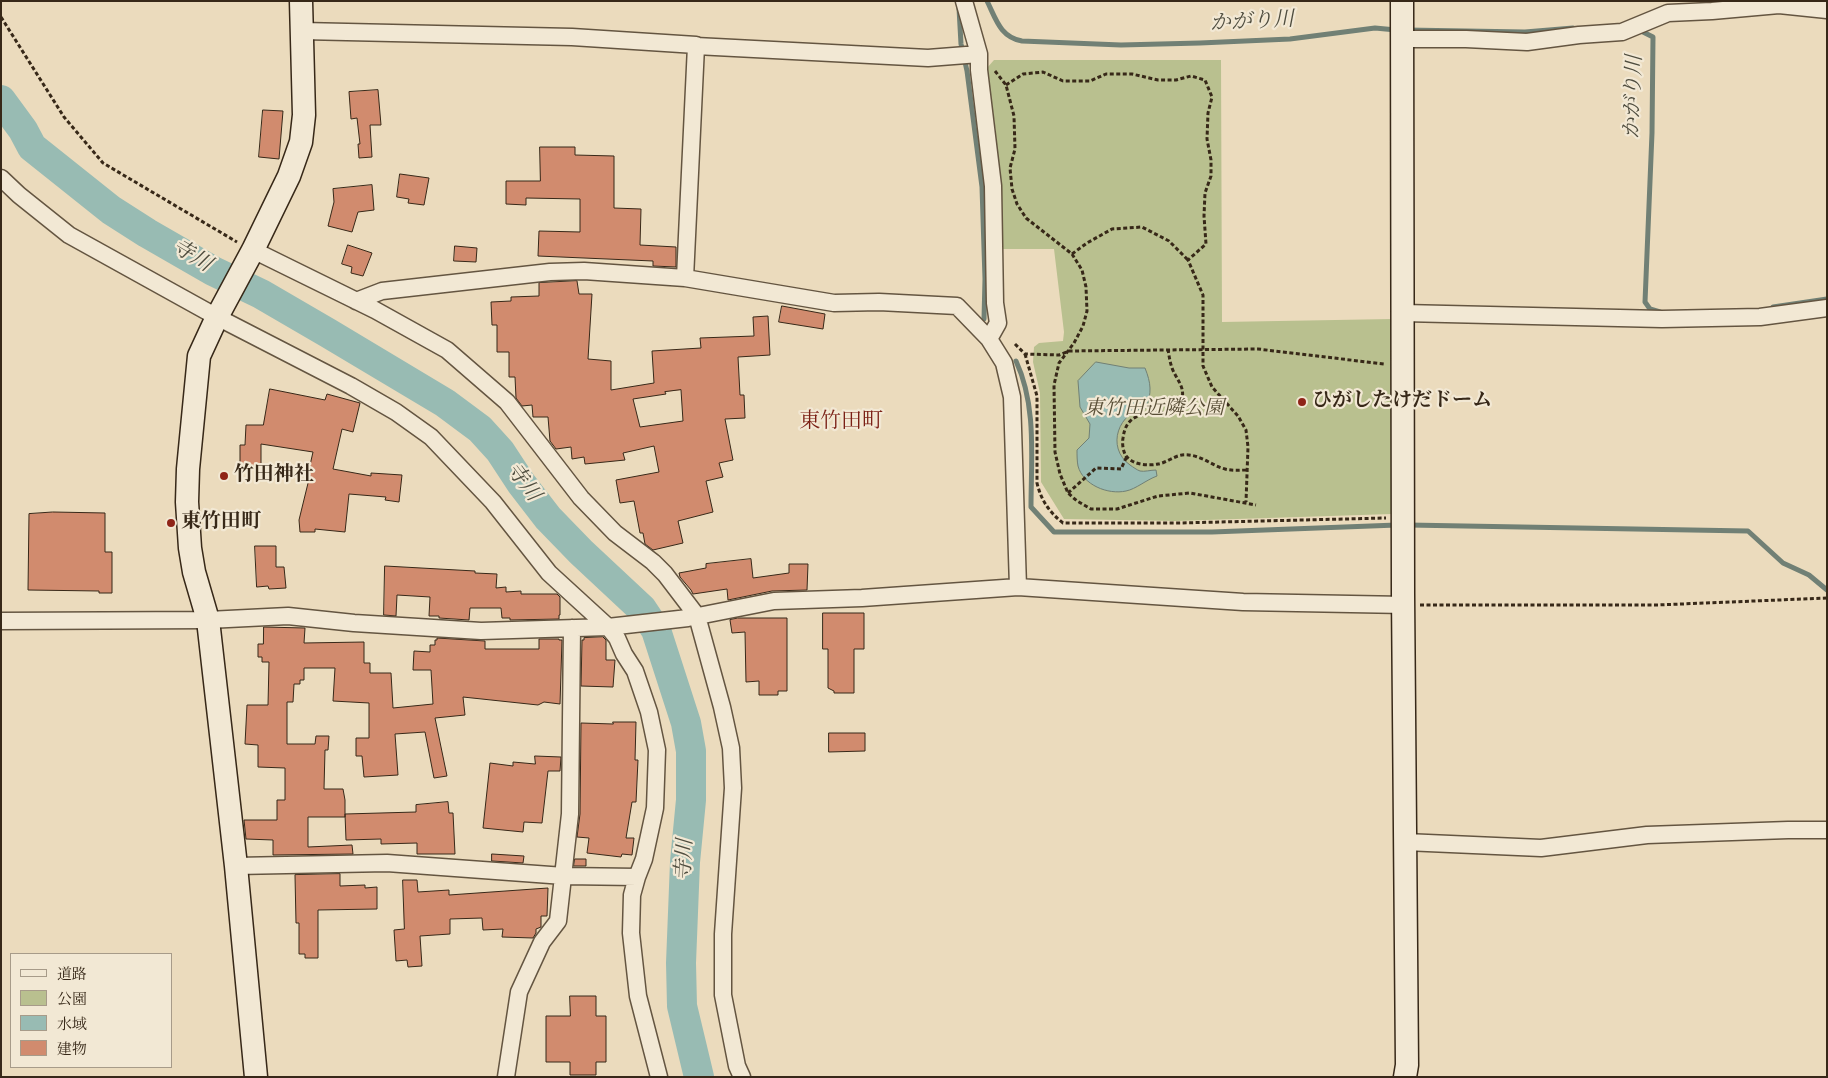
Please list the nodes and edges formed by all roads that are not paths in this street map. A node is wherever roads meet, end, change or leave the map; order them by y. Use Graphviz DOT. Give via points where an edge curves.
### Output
graph roads {
  1 [pos="301,1"];
  2 [pos="964,1"];
  3 [pos="1402,1"];
  4 [pos="1827,10"];
  5 [pos="302,31"];
  6 [pos="1402,39"];
  7 [pos="696,46"];
  8 [pos="979,54"];
  9 [pos="1,178"];
  10 [pos="252,253"];
  11 [pos="685,278"];
  12 [pos="356,301"];
  13 [pos="1827,308"];
  14 [pos="1403,313"];
  15 [pos="218,314"];
  16 [pos="989,339"];
  17 [pos="1018,587"];
  18 [pos="1405,605"];
  19 [pos="693,617"];
  20 [pos="208,620"];
  21 [pos="1,621"];
  22 [pos="612,627"];
  23 [pos="572,628"];
  24 [pos="1827,830"];
  25 [pos="1405,842"];
  26 [pos="236,866"];
  27 [pos="564,876"];
  28 [pos="637,877"];
  29 [pos="256,1077"];
  30 [pos="506,1077"];
  31 [pos="659,1077"];
  32 [pos="742,1077"];
  33 [pos="1405,1077"];
  1 -- 5 [label="street"];
  2 -- 8 [label="street"];
  3 -- 6 [label="street"];
  4 -- 6 [label="street" via="1779,5 1668,13 1622,32 1527,42"];
  5 -- 7 [label="street" via="572,37"];
  5 -- 10 [label="street" via="304,116 300,142 289,176"];
  6 -- 14 [label="street"];
  7 -- 8 [label="street" via="928,58"];
  7 -- 11 [label="street"];
  8 -- 16 [label="street" via="993,186 998,323"];
  9 -- 15 [label="street" via="69,235"];
  10 -- 12 [label="street"];
  10 -- 15 [label="street"];
  11 -- 12 [label="street" via="584,271 550,272 382,291"];
  11 -- 16 [label="street" via="834,303 957,306"];
  12 -- 19 [label="street" via="448,350 507,402 581,498 615,533 665,574"];
  13 -- 14 [label="street" via="1760,317 1662,319"];
  14 -- 18 [label="street"];
  15 -- 20 [label="street" via="199,356 188,469 188,524 194,572"];
  15 -- 22 [label="street" via="351,386 431,437 493,502 549,573"];
  16 -- 17 [label="street" via="1004,363 1012,397"];
  17 -- 18 [label="street" via="1242,602"];
  17 -- 19 [label="street" via="774,602"];
  18 -- 25 [label="street"];
  19 -- 22 [label="street"];
  19 -- 32 [label="street" via="732,748 723,995"];
  20 -- 21 [label="street"];
  20 -- 23 [label="street" via="288,616 481,631"];
  20 -- 26 [label="street"];
  22 -- 23 [label="street"];
  22 -- 28 [label="street" via="635,671 657,750 655,808"];
  23 -- 27 [label="street" via="570,814"];
  24 -- 25 [label="street" via="1647,835 1541,848"];
  25 -- 33 [label="street"];
  26 -- 27 [label="street" via="387,863"];
  26 -- 29 [label="street"];
  27 -- 28 [label="street"];
  27 -- 30 [label="street" via="558,921 542,942 519,992"];
  28 -- 31 [label="street" via="632,894 637,987"];
}
